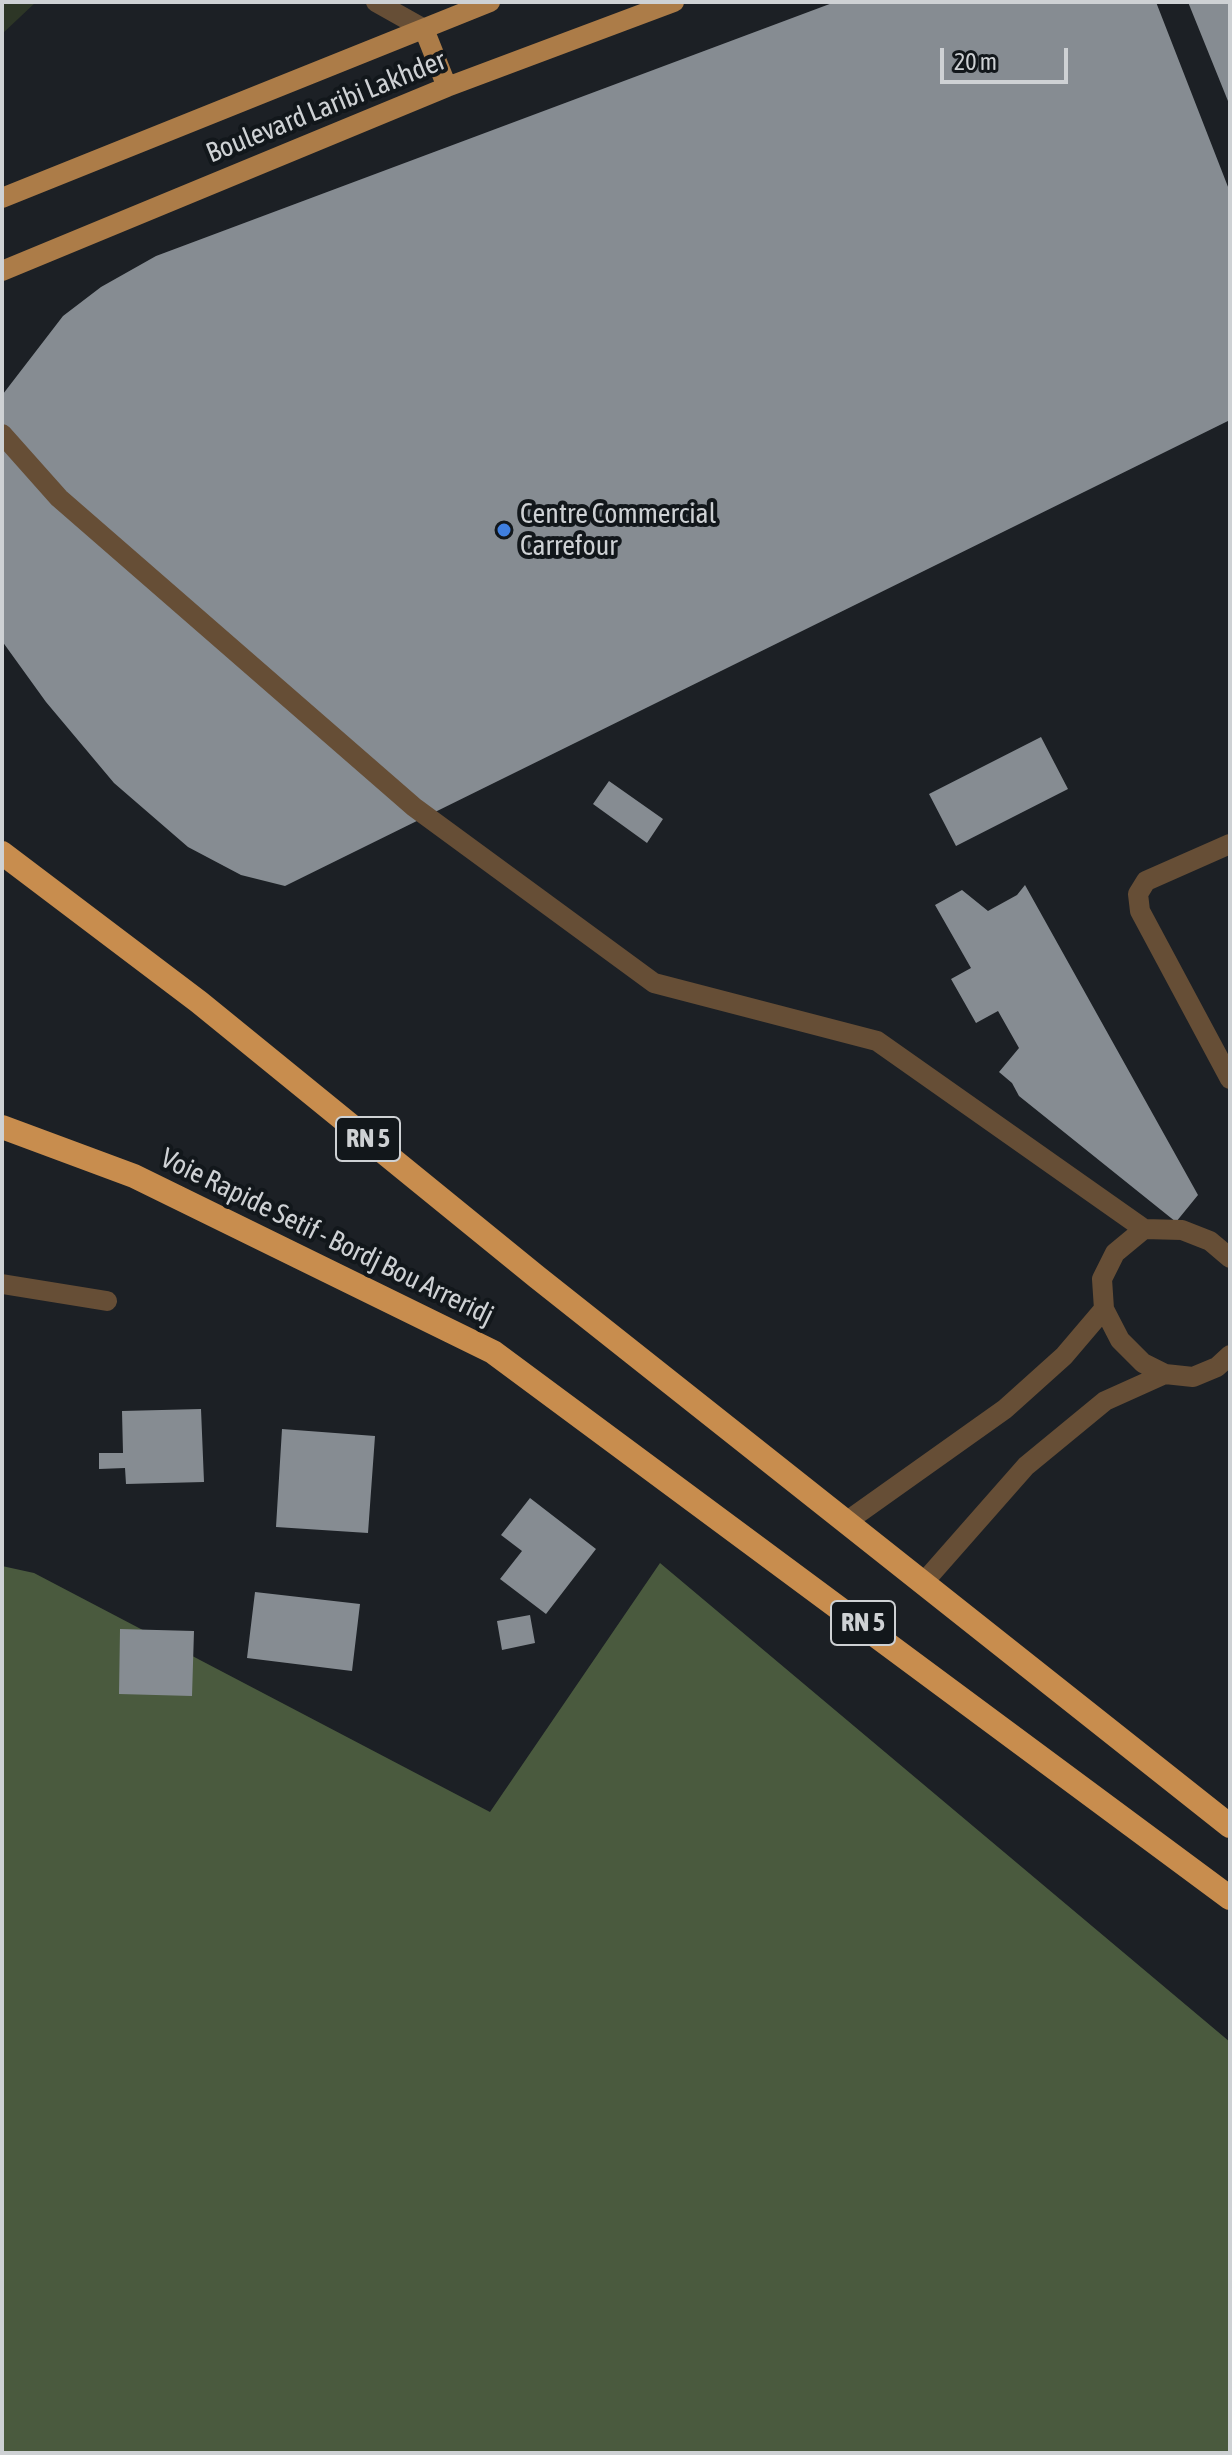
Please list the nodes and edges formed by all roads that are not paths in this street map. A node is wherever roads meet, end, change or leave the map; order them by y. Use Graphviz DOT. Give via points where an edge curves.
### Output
graph roads {
  1 [pos="376,2"];
  2 [pos="490,2"];
  3 [pos="674,2"];
  4 [pos="424,29"];
  5 [pos="447,87"];
  6 [pos="2,198"];
  7 [pos="2,271"];
  8 [pos="3,436"];
  9 [pos="1230,844"];
  10 [pos="2,853"];
  11 [pos="1230,1079"];
  12 [pos="2,1127"];
  13 [pos="1144,1229"];
  14 [pos="1229,1254"];
  15 [pos="2,1284"];
  16 [pos="107,1301"];
  17 [pos="1104,1309"];
  18 [pos="1230,1355"];
  19 [pos="1165,1374"];
  20 [pos="846,1522"];
  21 [pos="923,1583"];
  22 [pos="1230,1826"];
  23 [pos="1230,1898"];
  1 -- 4 [label="street"];
  2 -- 4 [label="main road, Boulevard Laribi Lakhder"];
  3 -- 5 [label="main road, Boulevard Laribi Lakhder"];
  4 -- 5 [label="main road"];
  4 -- 6 [label="main road, Boulevard Laribi Lakhder"];
  5 -- 7 [label="main road, Boulevard Laribi Lakhder"];
  8 -- 13 [label="street" via="59,498 414,807 654,983 877,1041"];
  9 -- 11 [label="street" via="1146,881 1138,894 1140,911"];
  10 -- 20 [label="highway, RN 5" via="199,1002"];
  12 -- 23 [label="highway, Voie Rapide Setif - Bordj Bou Arreridj / RN 5" via="134,1176 493,1352"];
  13 -- 14 [label="street" via="1182,1230"];
  13 -- 17 [label="street" via="1115,1253 1102,1279"];
  15 -- 16 [label="street"];
  17 -- 19 [label="street" via="1120,1340 1143,1363"];
  17 -- 20 [label="street" via="1064,1356 1005,1409"];
  18 -- 19 [label="street" via="1193,1377"];
  19 -- 21 [label="street" via="1105,1401 1026,1466"];
  20 -- 21 [label="highway, RN 5"];
  21 -- 22 [label="highway, RN 5"];
}
